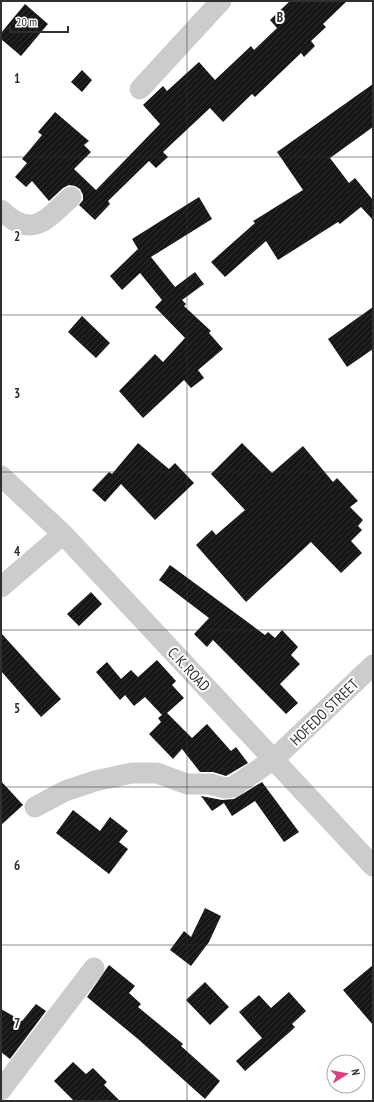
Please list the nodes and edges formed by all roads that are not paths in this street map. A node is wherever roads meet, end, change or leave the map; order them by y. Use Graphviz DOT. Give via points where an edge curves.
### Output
graph roads {
  1 [pos="221,1"];
  2 [pos="140,89"];
  3 [pos="71,197"];
  4 [pos="1,210"];
  5 [pos="1,476"];
  6 [pos="62,534"];
  7 [pos="1,587"];
  8 [pos="373,665"];
  9 [pos="274,759"];
  10 [pos="35,807"];
  11 [pos="373,866"];
  12 [pos="94,968"];
  13 [pos="1,1090"];
  1 -- 2 [label="street"];
  3 -- 4 [label="street" via="42,223 25,226"];
  5 -- 6 [label="street, C. K. ROAD"];
  6 -- 7 [label="street"];
  6 -- 9 [label="street, C. K. ROAD"];
  8 -- 9 [label="street, HOFEDO STREET"];
  9 -- 10 [label="street, HOFEDO STREET" via="233,788 210,784 186,784 157,773 132,773 96,780 65,791"];
  9 -- 11 [label="street, C. K. ROAD"];
  12 -- 13 [label="street"];
}
